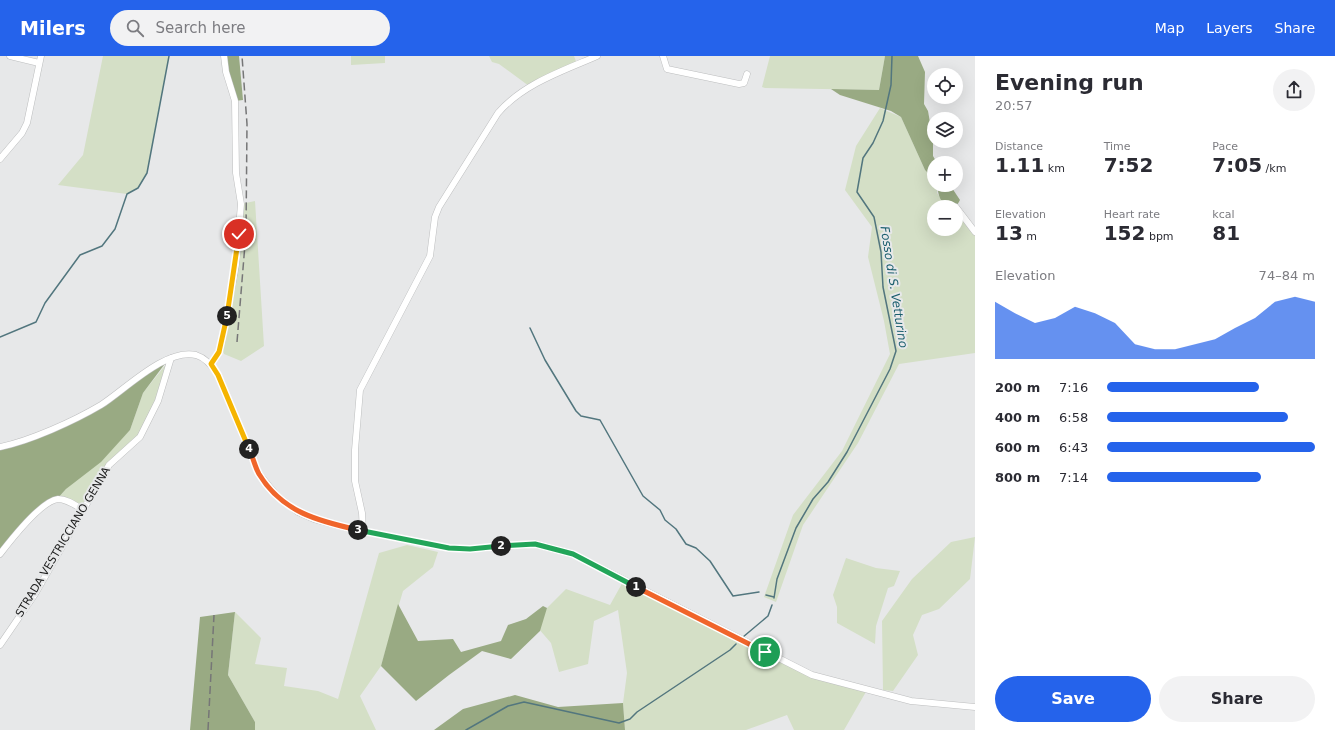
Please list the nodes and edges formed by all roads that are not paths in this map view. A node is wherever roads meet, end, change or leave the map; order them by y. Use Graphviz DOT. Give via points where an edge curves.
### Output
graph roads {
  1 [pos="10,56"];
  2 [pos="41,56"];
  3 [pos="224,56"];
  4 [pos="597,56"];
  5 [pos="663,56"];
  6 [pos="39,63"];
  7 [pos="747,74"];
  8 [pos="0,159"];
  9 [pos="963,216"];
  10 [pos="975,232"];
  11 [pos="171,358"];
  12 [pos="211,364"];
  13 [pos="0,447"];
  14 [pos="83,510"];
  15 [pos="363,531"];
  16 [pos="0,554"];
  17 [pos="0,645"];
  18 [pos="975,707"];
  1 -- 6 [label="street"];
  2 -- 6 [label="street"];
  3 -- 12 [label="street" via="235,101 236,173 240,211 236,264 222,341 219,352"];
  4 -- 15 [label="street" via="529,86 507,103 498,113 439,207 435,217 430,256 360,390 355,450 356,481"];
  5 -- 7 [label="street" via="667,68 739,84 744,83"];
  6 -- 8 [label="street" via="27,123"];
  9 -- 10 [label="street"];
  11 -- 12 [label="street" via="196,355"];
  11 -- 13 [label="street" via="101,404 61,425"];
  11 -- 14 [label="street, STRADA VESTRICCIANO GENNA" via="158,401 140,437 109,465"];
  12 -- 15 [label="street" via="218,375 259,474 277,496 298,512 314,519"];
  14 -- 16 [label="street" via="70,502 57,499 42,508 12,537"];
  14 -- 17 [label="street, STRADA VESTRICCIANO GENNA" via="35,594"];
  15 -- 18 [label="street" via="449,548 535,544 573,554 812,675 911,701"];
}
